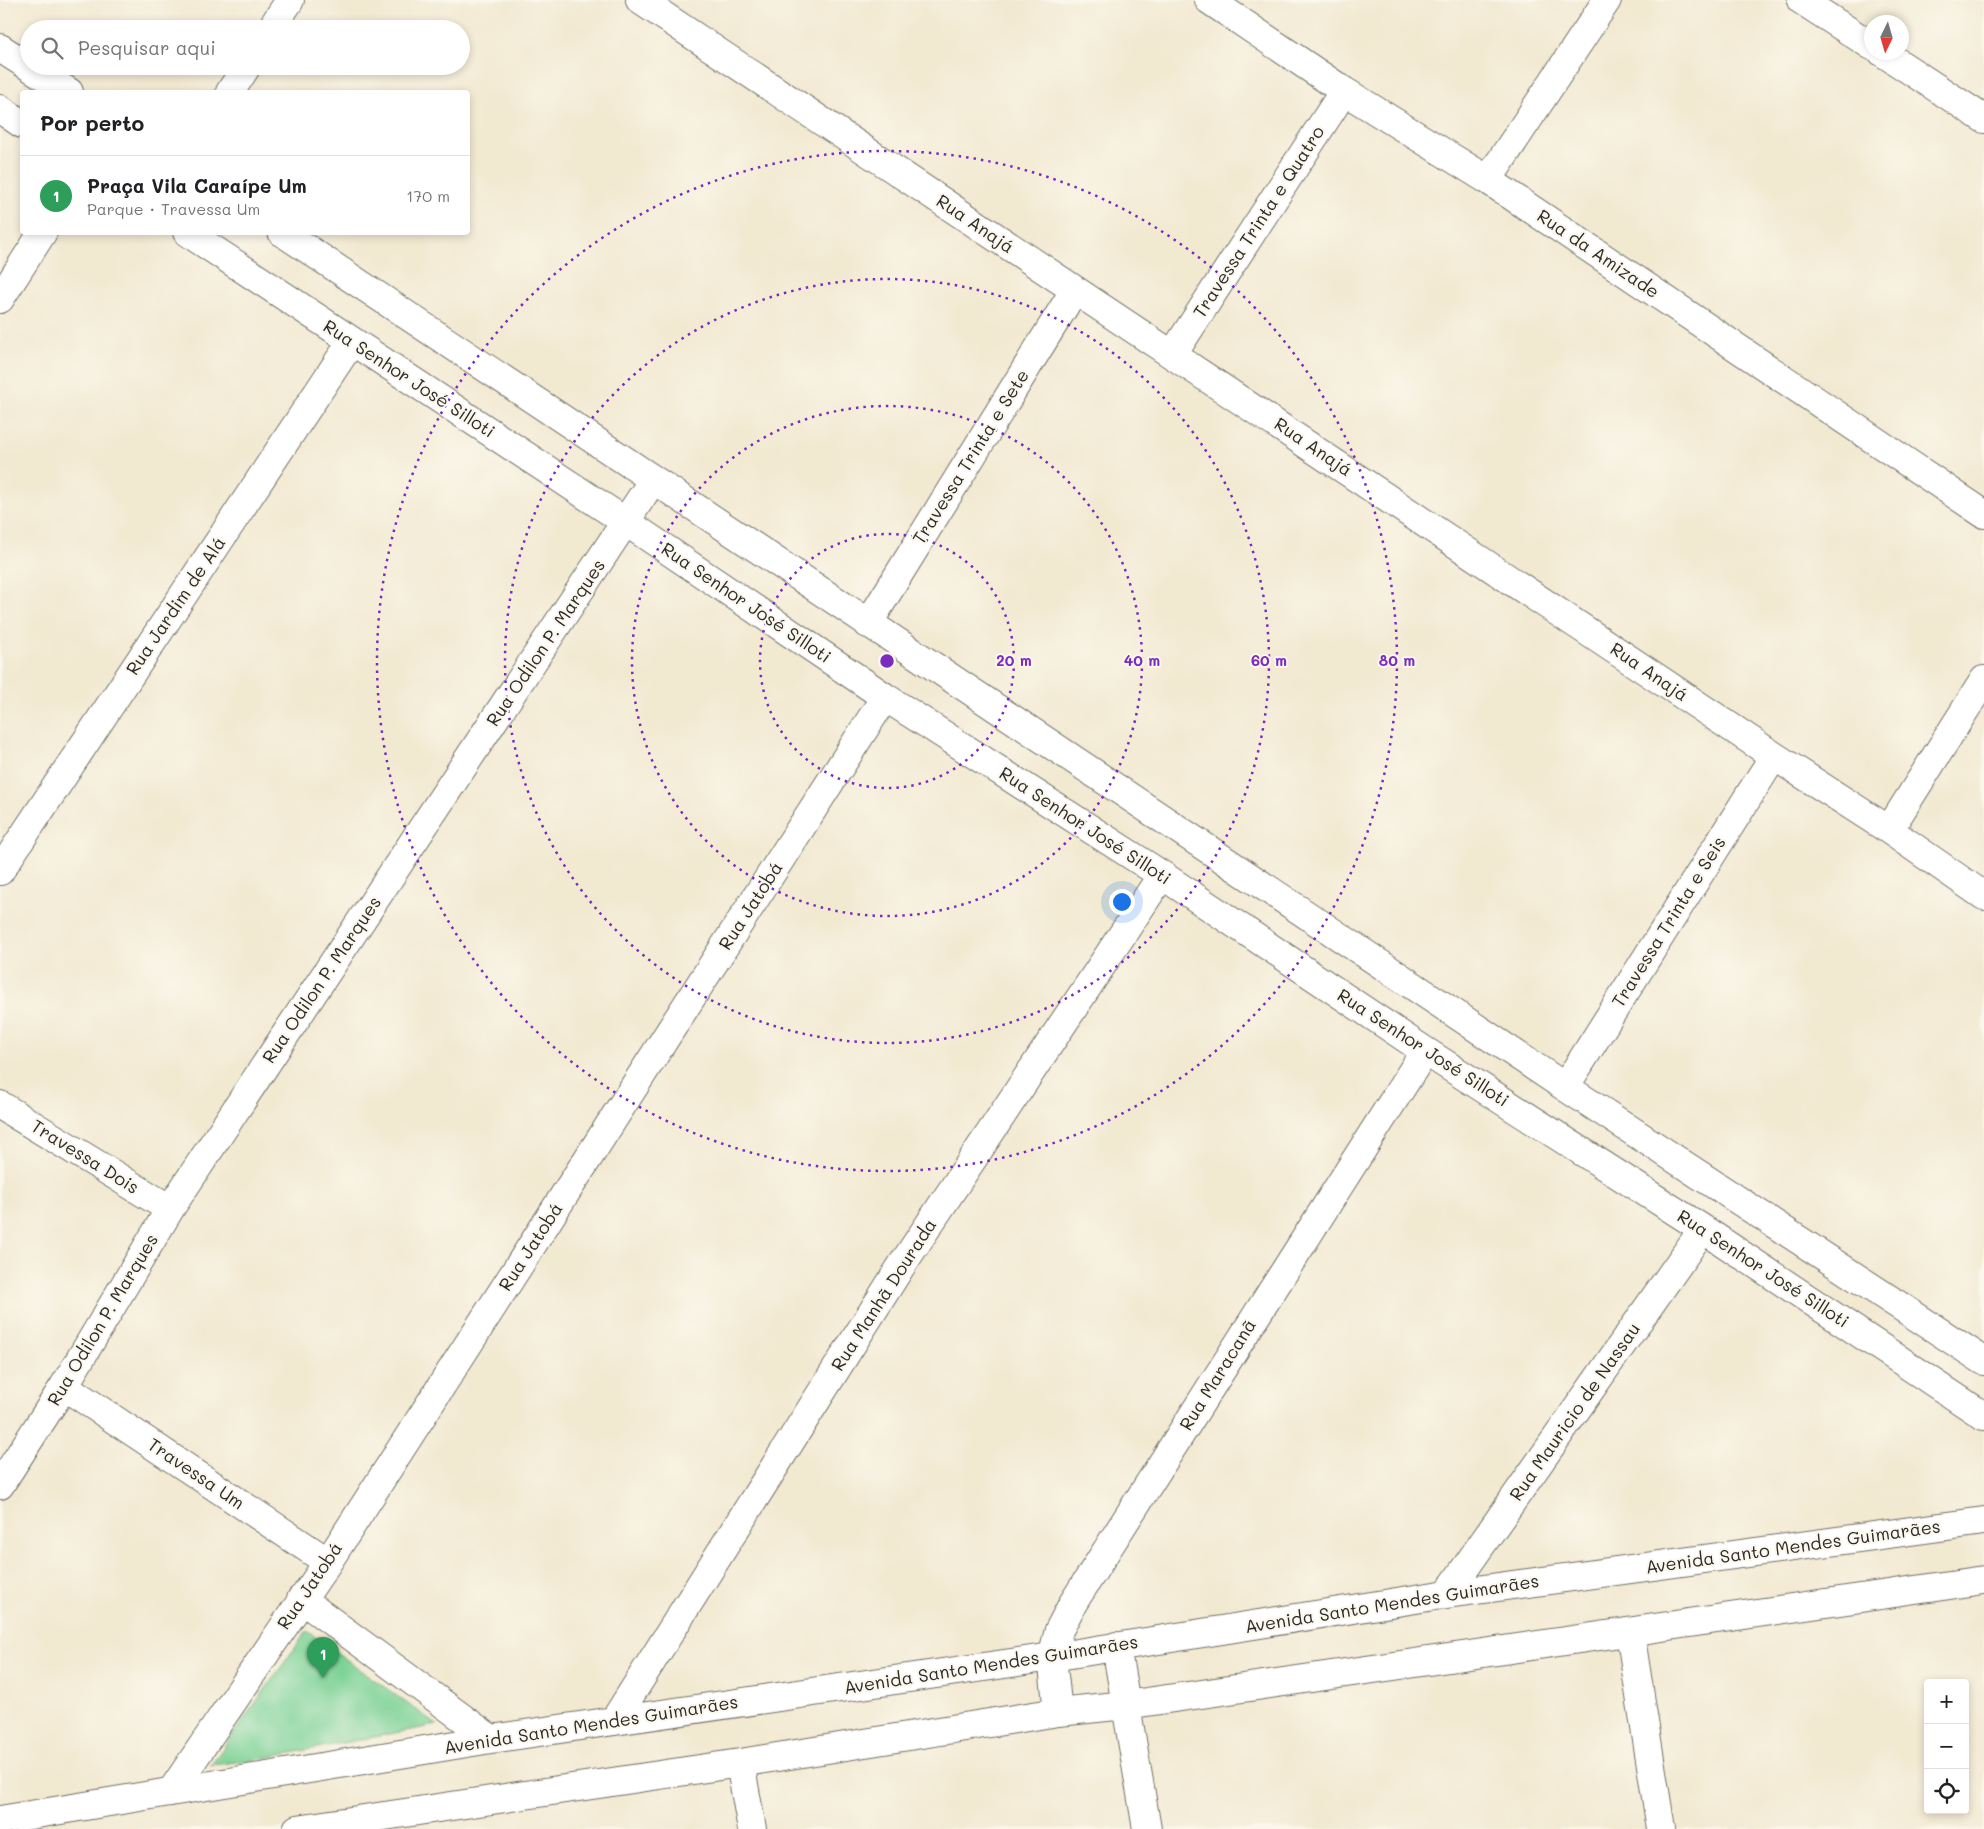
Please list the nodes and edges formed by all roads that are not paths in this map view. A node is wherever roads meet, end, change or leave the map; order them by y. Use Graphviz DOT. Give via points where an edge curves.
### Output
graph roads {
  1 [pos="290,0"];
  2 [pos="640,0"];
  3 [pos="1209,0"];
  4 [pos="1607,0"];
  5 [pos="1801,0"];
  6 [pos="277,20"];
  7 [pos="1864,41"];
  8 [pos="0,48"];
  9 [pos="1894,60"];
  10 [pos="20,61"];
  11 [pos="42,75"];
  12 [pos="241,75"];
  13 [pos="66,90"];
  14 [pos="231,90"];
  15 [pos="1344,91"];
  16 [pos="0,109"];
  17 [pos="1984,119"];
  18 [pos="20,123"];
  19 [pos="1488,180"];
  20 [pos="41,235"];
  21 [pos="192,235"];
  22 [pos="286,235"];
  23 [pos="1074,291"];
  24 [pos="0,299"];
  25 [pos="352,341"];
  26 [pos="1173,354"];
  27 [pos="653,480"];
  28 [pos="1984,514"];
  29 [pos="626,522"];
  30 [pos="868,624"];
  31 [pos="1984,680"];
  32 [pos="885,697"];
  33 [pos="1774,756"];
  34 [pos="1888,830"];
  35 [pos="0,871"];
  36 [pos="1162,875"];
  37 [pos="1984,896"];
  38 [pos="1424,1051"];
  39 [pos="1565,1087"];
  40 [pos="0,1105"];
  41 [pos="170,1209"];
  42 [pos="1703,1229"];
  43 [pos="1984,1361"];
  44 [pos="64,1386"];
  45 [pos="1984,1416"];
  46 [pos="0,1485"];
  47 [pos="1984,1521"];
  48 [pos="328,1562"];
  49 [pos="1984,1580"];
  50 [pos="1447,1594"];
  51 [pos="301,1599"];
  52 [pos="1630,1632"];
  53 [pos="1116,1646"];
  54 [pos="1052,1657"];
  55 [pos="1126,1705"];
  56 [pos="1058,1712"];
  57 [pos="614,1721"];
  58 [pos="491,1739"];
  59 [pos="740,1763"];
  60 [pos="171,1792"];
  61 [pos="0,1820"];
  62 [pos="368,1823"];
  63 [pos="297,1829"];
  64 [pos="752,1829"];
  65 [pos="1147,1829"];
  66 [pos="1661,1829"];
  1 -- 6 [label="street"];
  2 -- 23 [label="street, Rua Anajá"];
  3 -- 15 [label="street, Rua da Amizade"];
  4 -- 19 [label="street"];
  5 -- 7 [label="street"];
  8 -- 10 [label="street"];
  9 -- 17 [label="street"];
  11 -- 13 [label="street"];
  12 -- 14 [label="street"];
  15 -- 19 [label="street, Rua da Amizade"];
  15 -- 26 [label="street, Travessa Trinta e Quatro"];
  16 -- 18 [label="street"];
  19 -- 28 [label="street, Rua da Amizade"];
  20 -- 24 [label="street"];
  21 -- 25 [label="street, Rua Senhor José Silloti"];
  22 -- 27 [label="street"];
  23 -- 26 [label="street, Rua Anajá"];
  23 -- 30 [label="street, Travessa Trinta e Sete"];
  25 -- 29 [label="street, Rua Senhor José Silloti"];
  25 -- 35 [label="street, Rua Jardim de Alá"];
  26 -- 33 [label="street, Rua Anajá"];
  27 -- 29 [label="street, Rua Odilon P. Marques"];
  27 -- 30 [label="street"];
  29 -- 32 [label="street, Rua Senhor José Silloti"];
  29 -- 41 [label="street, Rua Odilon P. Marques"];
  30 -- 39 [label="street"];
  31 -- 34 [label="street"];
  32 -- 36 [label="street, Rua Senhor José Silloti"];
  32 -- 48 [label="street, Rua Jatobá"];
  33 -- 34 [label="street, Rua Anajá"];
  33 -- 39 [label="street, Travessa Trinta e Seis"];
  34 -- 37 [label="street, Rua Anajá"];
  36 -- 38 [label="street, Rua Senhor José Silloti"];
  36 -- 57 [label="street, Rua Manhã Dourada" via="900,1268"];
  38 -- 42 [label="street, Rua Senhor José Silloti"];
  38 -- 54 [label="street, Rua Maracanã" via="1073,1603 1059,1630"];
  39 -- 43 [label="street"];
  40 -- 41 [label="street, Travessa Dois"];
  41 -- 44 [label="street, Rua Odilon P. Marques"];
  42 -- 45 [label="street, Rua Senhor José Silloti"];
  42 -- 50 [label="street, Rua Mauricio de Nassau"];
  44 -- 46 [label="street, Rua Odilon P. Marques"];
  44 -- 48 [label="street, Travessa Um"];
  47 -- 50 [label="street, Avenida Santo Mendes Guimarães"];
  48 -- 51 [label="street, Rua Jatobá"];
  49 -- 52 [label="street"];
  50 -- 53 [label="street, Avenida Santo Mendes Guimarães"];
  51 -- 58 [label="street"];
  51 -- 60 [label="street, Rua Jatobá"];
  52 -- 55 [label="street"];
  52 -- 66 [label="street"];
  53 -- 54 [label="street, Avenida Santo Mendes Guimarães"];
  53 -- 55 [label="street"];
  54 -- 56 [label="street, Rua Maracanã"];
  54 -- 57 [label="street, Avenida Santo Mendes Guimarães"];
  55 -- 56 [label="street"];
  55 -- 65 [label="street"];
  56 -- 59 [label="street"];
  57 -- 58 [label="street, Avenida Santo Mendes Guimarães"];
  58 -- 60 [label="street, Avenida Santo Mendes Guimarães"];
  59 -- 62 [label="street"];
  59 -- 64 [label="street"];
  60 -- 61 [label="street, Avenida Santo Mendes Guimarães"];
  62 -- 63 [label="street"];
}
